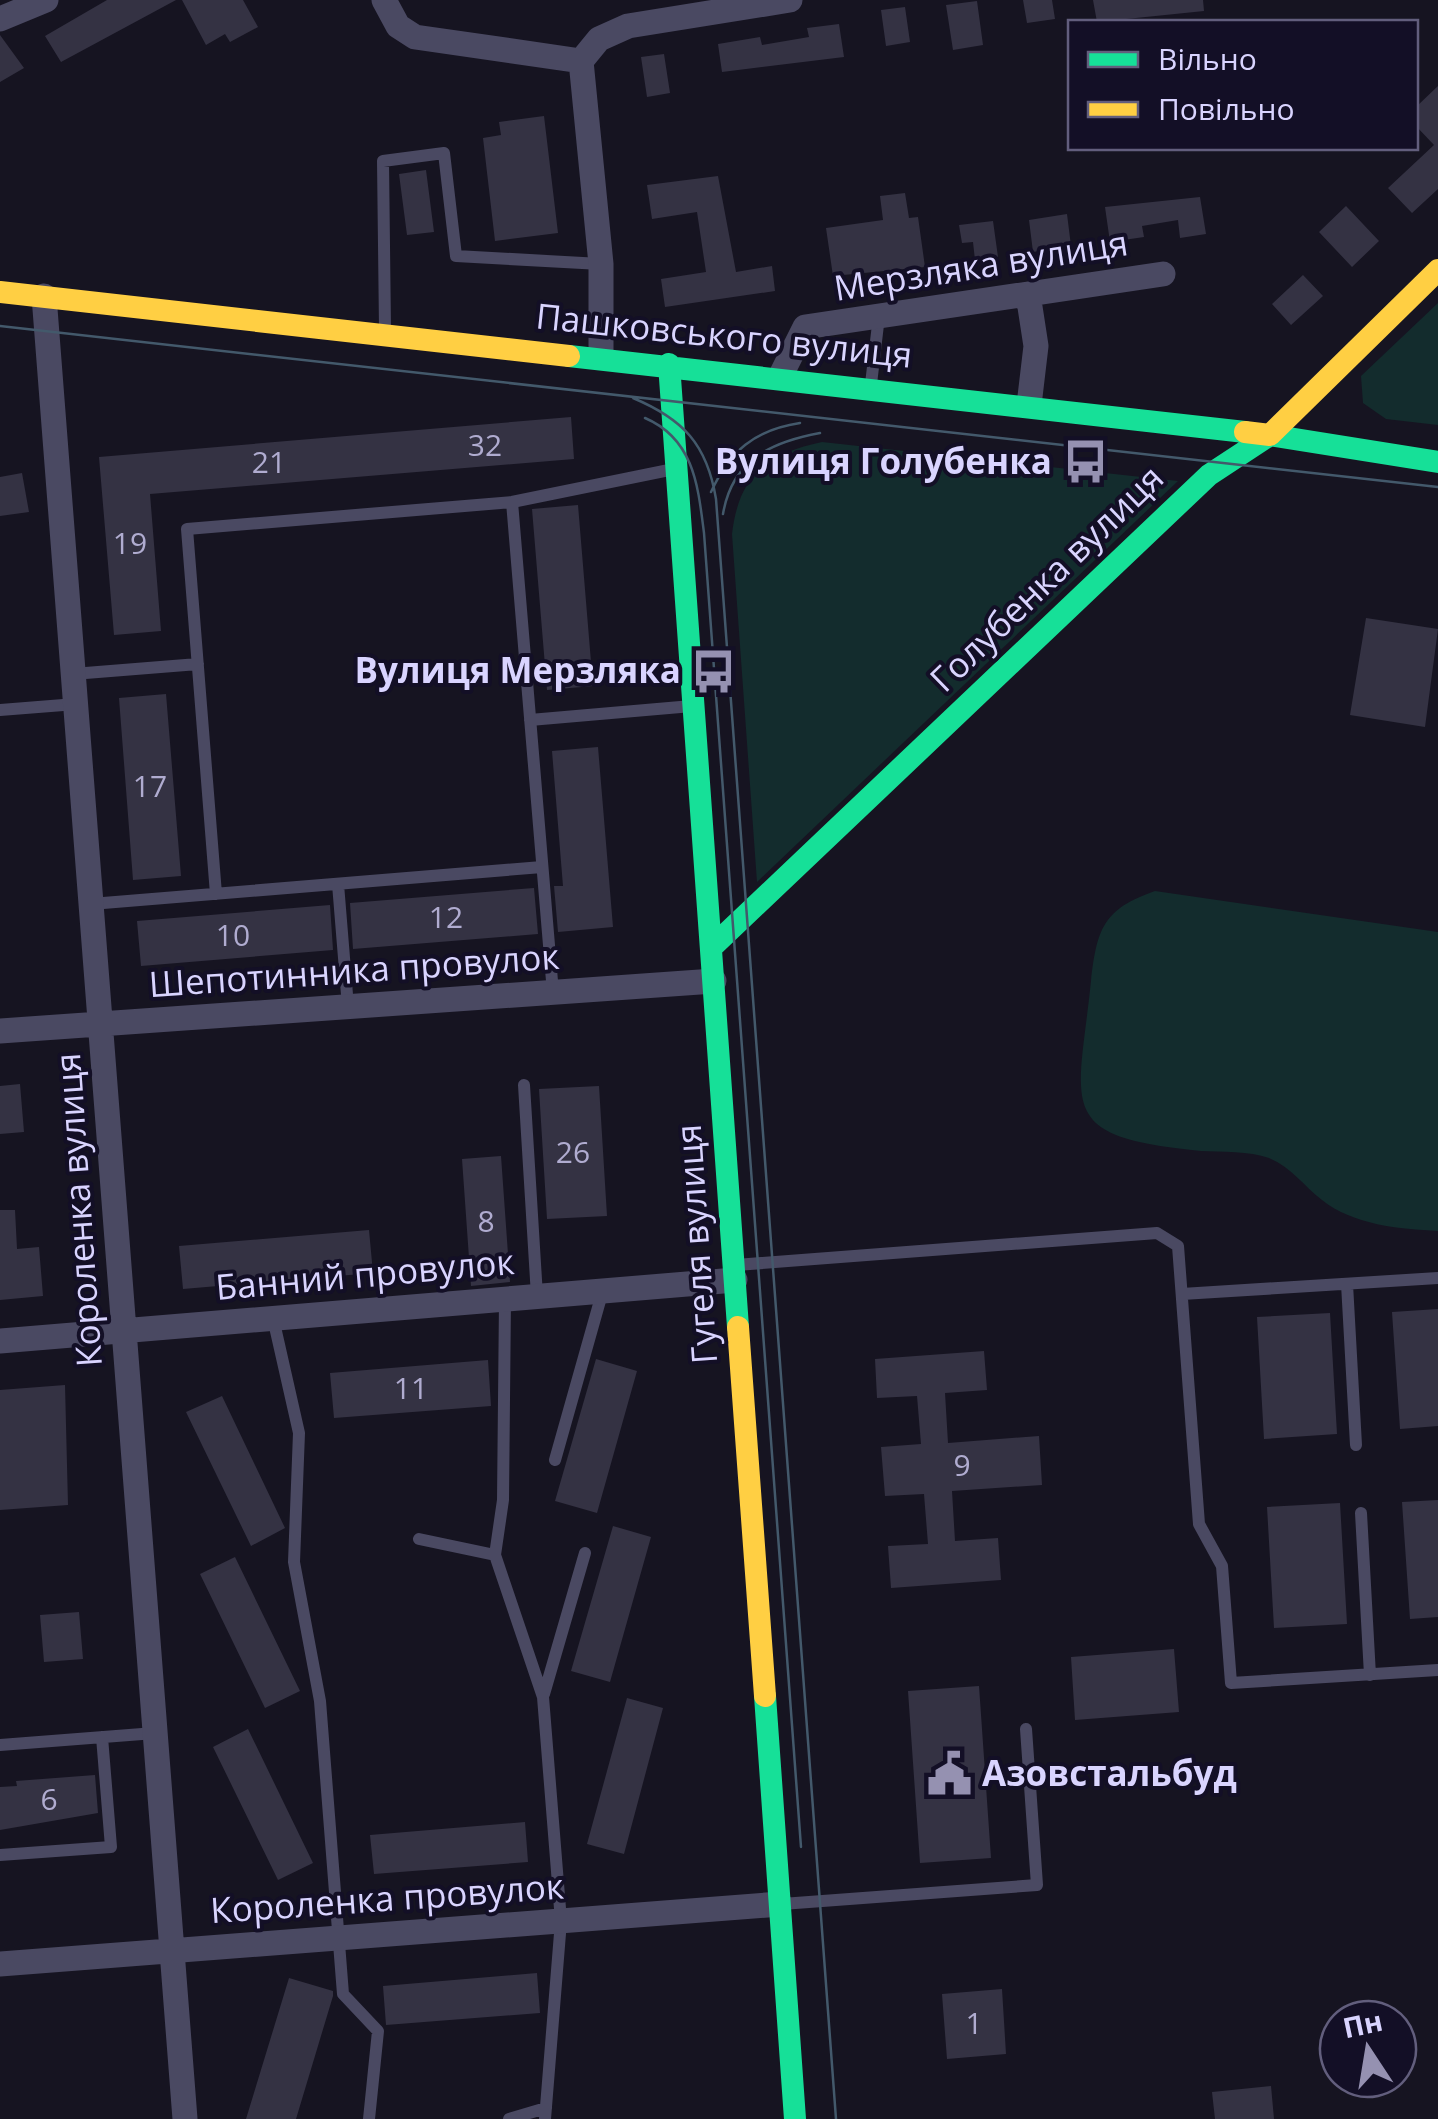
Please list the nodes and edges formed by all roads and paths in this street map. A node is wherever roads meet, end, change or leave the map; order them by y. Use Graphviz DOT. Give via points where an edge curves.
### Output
graph roads {
  1 [pos="46,0"];
  2 [pos="384,0"];
  3 [pos="790,0"];
  4 [pos="0,19"];
  5 [pos="581,60"];
  6 [pos="601,264"];
  7 [pos="1438,270"];
  8 [pos="1163,274"];
  9 [pos="0,292"];
  10 [pos="1028,294"];
  11 [pos="44,296"];
  12 [pos="879,316"];
  13 [pos="385,333"];
  14 [pos="601,357"];
  15 [pos="669,364"];
  16 [pos="780,377"];
  17 [pos="871,388"];
  18 [pos="1029,405"];
  19 [pos="1270,435"];
  20 [pos="1438,462"];
  21 [pos="676,469"];
  22 [pos="512,502"];
  23 [pos="198,664"];
  24 [pos="73,674"];
  25 [pos="76,704"];
  26 [pos="694,706"];
  27 [pos="0,710"];
  28 [pos="530,720"];
  29 [pos="542,867"];
  30 [pos="338,884"];
  31 [pos="216,894"];
  32 [pos="91,904"];
  33 [pos="711,948"];
  34 [pos="714,982"];
  35 [pos="552,993"];
  36 [pos="348,1007"];
  37 [pos="100,1024"];
  38 [pos="0,1031"];
  39 [pos="524,1085"];
  40 [pos="734,1272"];
  41 [pos="1438,1278"];
  42 [pos="1346,1284"];
  43 [pos="603,1290"];
  44 [pos="1182,1294"];
  45 [pos="537,1296"];
  46 [pos="505,1299"];
  47 [pos="273,1318"];
  48 [pos="124,1330"];
  49 [pos="0,1341"];
  50 [pos="1356,1445"];
  51 [pos="555,1460"];
  52 [pos="1361,1513"];
  53 [pos="420,1539"];
  54 [pos="584,1553"];
  55 [pos="495,1554"];
  56 [pos="1438,1670"];
  57 [pos="1370,1674"];
  58 [pos="543,1696"];
  59 [pos="1026,1729"];
  60 [pos="155,1733"];
  61 [pos="102,1737"];
  62 [pos="0,1745"];
  63 [pos="0,1855"];
  64 [pos="780,1904"];
  65 [pos="561,1920"];
  66 [pos="338,1938"];
  67 [pos="172,1951"];
  68 [pos="0,1964"];
  69 [pos="545,2114"];
  70 [pos="185,2119"];
  71 [pos="369,2119"];
  72 [pos="509,2119"];
  73 [pos="796,2119"];
  1 -- 4 [label="street"];
  2 -- 5 [label="street" via="398,26 415,37"];
  3 -- 5 [label="street" via="628,26 599,39"];
  5 -- 6 [label="street"];
  6 -- 13 [label="lane" via="456,256 444,153 383,161"];
  6 -- 14 [label="street"];
  7 -- 19 [label="main road, Голубенка вулиця"];
  8 -- 10 [label="street, Мерзляка вулиця"];
  9 -- 11 [label="main road, Пашковського вулиця"];
  10 -- 12 [label="street, Мерзляка вулиця"];
  10 -- 18 [label="street" via="1036,346"];
  11 -- 13 [label="main road, Пашковського вулиця"];
  11 -- 24 [label="street, Короленка вулиця"];
  12 -- 16 [label="street, Мерзляка вулиця" via="805,327"];
  12 -- 17 [label="lane"];
  13 -- 14 [label="main road, Пашковського вулиця"];
  14 -- 15 [label="main road, Пашковського вулиця"];
  15 -- 16 [label="main road, Пашковського вулиця"];
  15 -- 21 [label="main road, Гугеля вулиця"];
  16 -- 17 [label="main road, Пашковського вулиця"];
  17 -- 18 [label="main road, Пашковського вулиця"];
  18 -- 19 [label="main road, Пашковського вулиця"];
  19 -- 20 [label="main road, Пашковського вулиця"];
  19 -- 33 [label="main road, Голубенка вулиця" via="1196,484"];
  21 -- 22 [label="lane"];
  21 -- 26 [label="main road, Гугеля вулиця"];
  22 -- 23 [label="lane" via="186,529"];
  22 -- 28 [label="lane"];
  23 -- 24 [label="lane"];
  23 -- 31 [label="lane"];
  24 -- 25 [label="street, Короленка вулиця"];
  25 -- 27 [label="lane"];
  25 -- 32 [label="street, Короленка вулиця"];
  26 -- 28 [label="lane"];
  26 -- 33 [label="main road, Гугеля вулиця"];
  28 -- 29 [label="lane"];
  29 -- 30 [label="lane"];
  29 -- 35 [label="lane"];
  30 -- 31 [label="lane"];
  30 -- 36 [label="lane"];
  31 -- 32 [label="lane"];
  32 -- 37 [label="street, Короленка вулиця"];
  33 -- 34 [label="main road, Гугеля вулиця"];
  34 -- 35 [label="street, Шепотинника провулок"];
  34 -- 40 [label="main road, Гугеля вулиця"];
  35 -- 36 [label="street, Шепотинника провулок"];
  36 -- 37 [label="street, Шепотинника провулок"];
  37 -- 38 [label="street, Шепотинника провулок"];
  37 -- 48 [label="street, Короленка вулиця"];
  39 -- 45 [label="lane"];
  40 -- 43 [label="street, Банний провулок"];
  40 -- 44 [label="lane" via="1157,1234 1178,1246"];
  40 -- 64 [label="main road, Гугеля вулиця"];
  41 -- 42 [label="lane"];
  42 -- 44 [label="lane"];
  42 -- 50 [label="lane"];
  43 -- 45 [label="street, Банний провулок"];
  43 -- 51 [label="lane"];
  44 -- 57 [label="lane" via="1199,1524 1222,1566 1231,1683"];
  45 -- 46 [label="street, Банний провулок"];
  46 -- 47 [label="street, Банний провулок"];
  46 -- 55 [label="lane" via="503,1500"];
  47 -- 48 [label="street, Банний провулок"];
  47 -- 66 [label="lane" via="299,1433 294,1562 320,1701"];
  48 -- 49 [label="street, Банний провулок"];
  48 -- 60 [label="street, Короленка вулиця"];
  52 -- 57 [label="lane"];
  53 -- 55 [label="lane"];
  54 -- 58 [label="lane"];
  55 -- 58 [label="lane"];
  56 -- 57 [label="lane"];
  58 -- 65 [label="lane"];
  59 -- 64 [label="lane" via="1038,1885"];
  60 -- 61 [label="lane"];
  60 -- 67 [label="street, Короленка вулиця"];
  61 -- 62 [label="lane"];
  61 -- 63 [label="lane" via="111,1847"];
  64 -- 65 [label="street, Короленка провулок"];
  64 -- 73 [label="main road, Гугеля вулиця"];
  65 -- 66 [label="street, Короленка провулок"];
  65 -- 69 [label="lane"];
  66 -- 67 [label="street, Короленка провулок"];
  66 -- 71 [label="lane" via="343,1994 378,2031"];
  67 -- 68 [label="street, Короленка провулок"];
  67 -- 70 [label="street, Короленка вулиця"];
  69 -- 72 [label="lane"];
}
